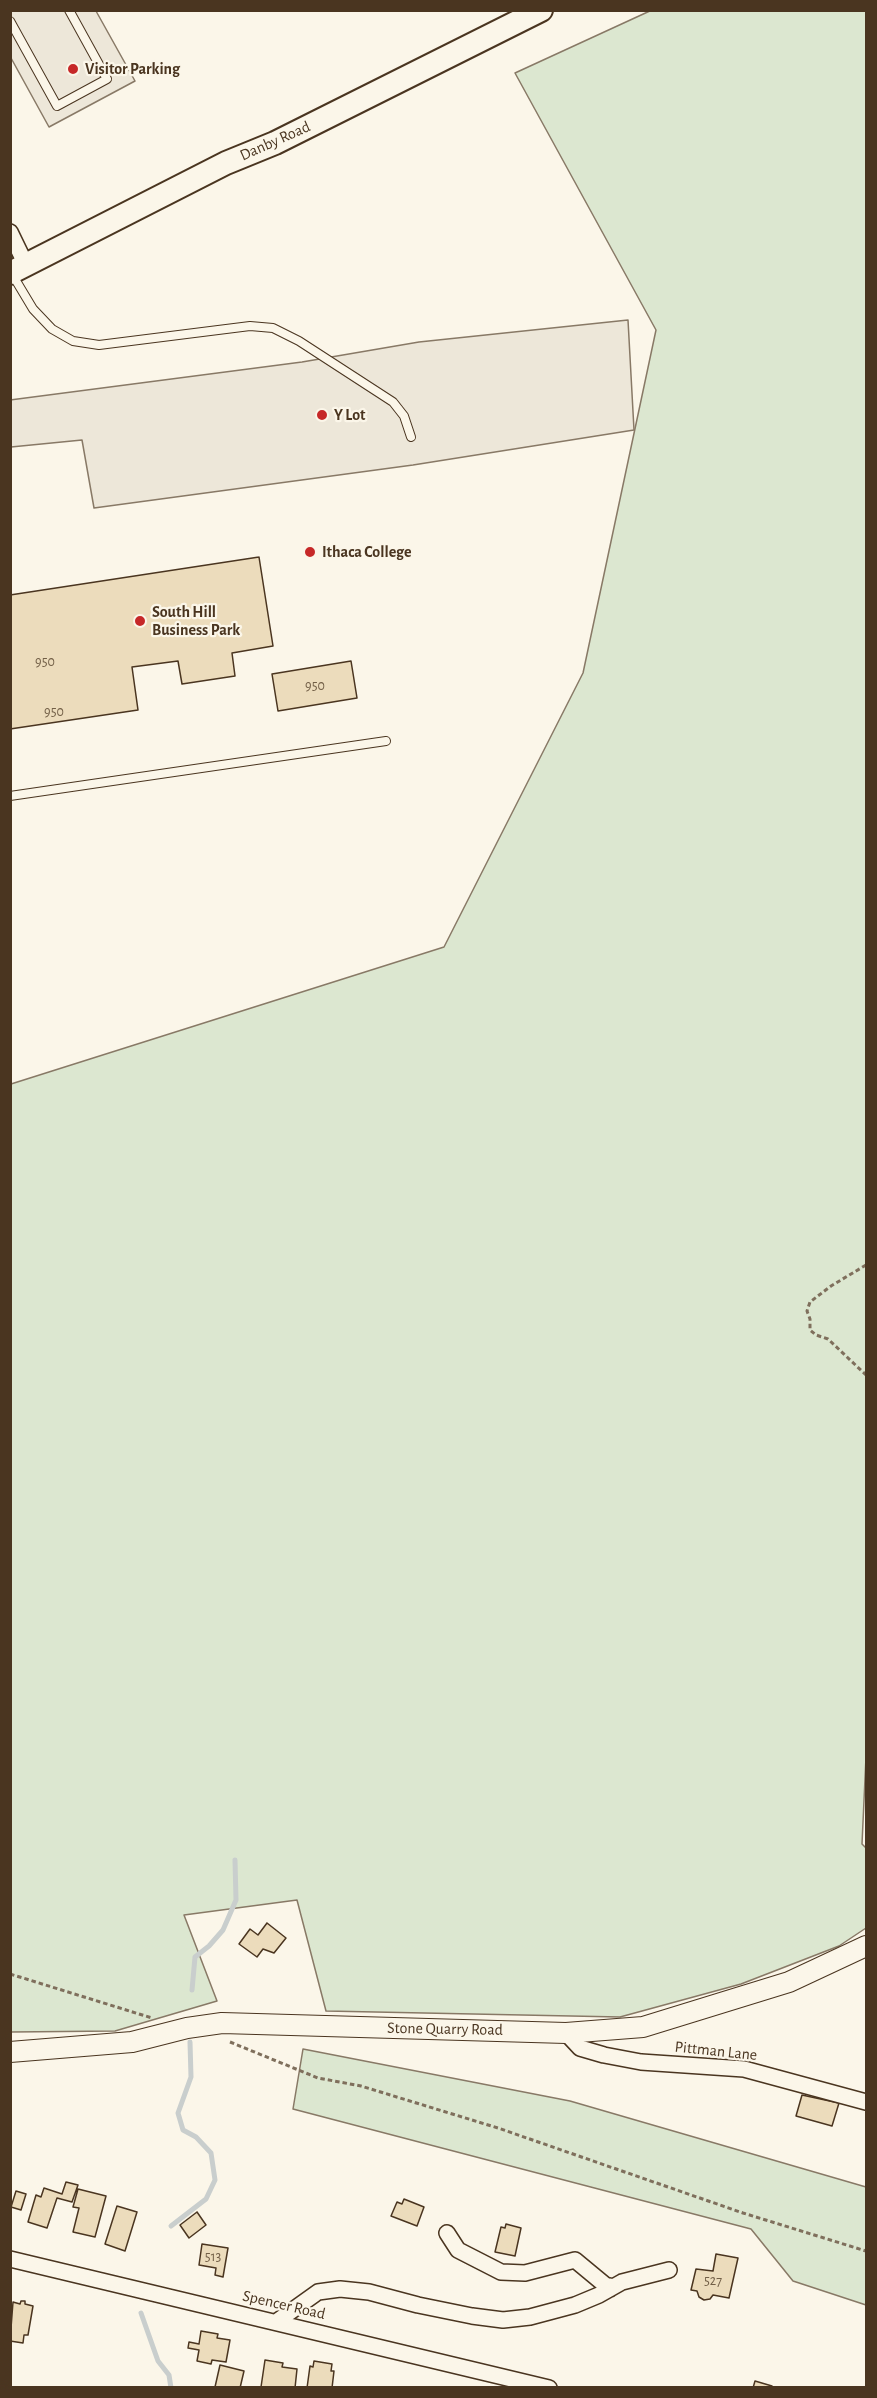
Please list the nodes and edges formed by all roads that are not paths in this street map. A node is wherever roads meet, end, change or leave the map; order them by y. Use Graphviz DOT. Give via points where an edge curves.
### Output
graph roads {
  1 [pos="69,10"];
  2 [pos="541,10"];
  3 [pos="10,21"];
  4 [pos="10,232"];
  5 [pos="16,270"];
  6 [pos="411,437"];
  7 [pos="386,741"];
  8 [pos="10,796"];
  9 [pos="867,1946"];
  10 [pos="566,2033"];
  11 [pos="10,2052"];
  12 [pos="867,2102"];
  13 [pos="447,2233"];
  14 [pos="10,2259"];
  15 [pos="669,2270"];
  16 [pos="610,2288"];
  17 [pos="276,2322"];
  18 [pos="549,2388"];
  1 -- 3 [label="lane" via="106,79 57,106"];
  2 -- 5 [label="main road, Danby Road"];
  4 -- 5 [label="street"];
  5 -- 6 [label="lane" via="33,309 52,329 73,341 99,345 250,326 273,328 393,402 404,416"];
  7 -- 8 [label="lane"];
  9 -- 10 [label="street, Stone Quarry Road" via="789,1982 671,2019 643,2027"];
  10 -- 11 [label="street, Stone Quarry Road" via="222,2023 132,2042"];
  10 -- 12 [label="street, Pittman Lane" via="580,2048 604,2055 641,2062 744,2069"];
  13 -- 16 [label="street" via="458,2250 501,2272 525,2273 575,2260"];
  14 -- 17 [label="street, Spencer Road"];
  15 -- 16 [label="street"];
  16 -- 17 [label="street" via="575,2305 503,2320 340,2289 318,2292"];
  17 -- 18 [label="street, Spencer Road"];
}
